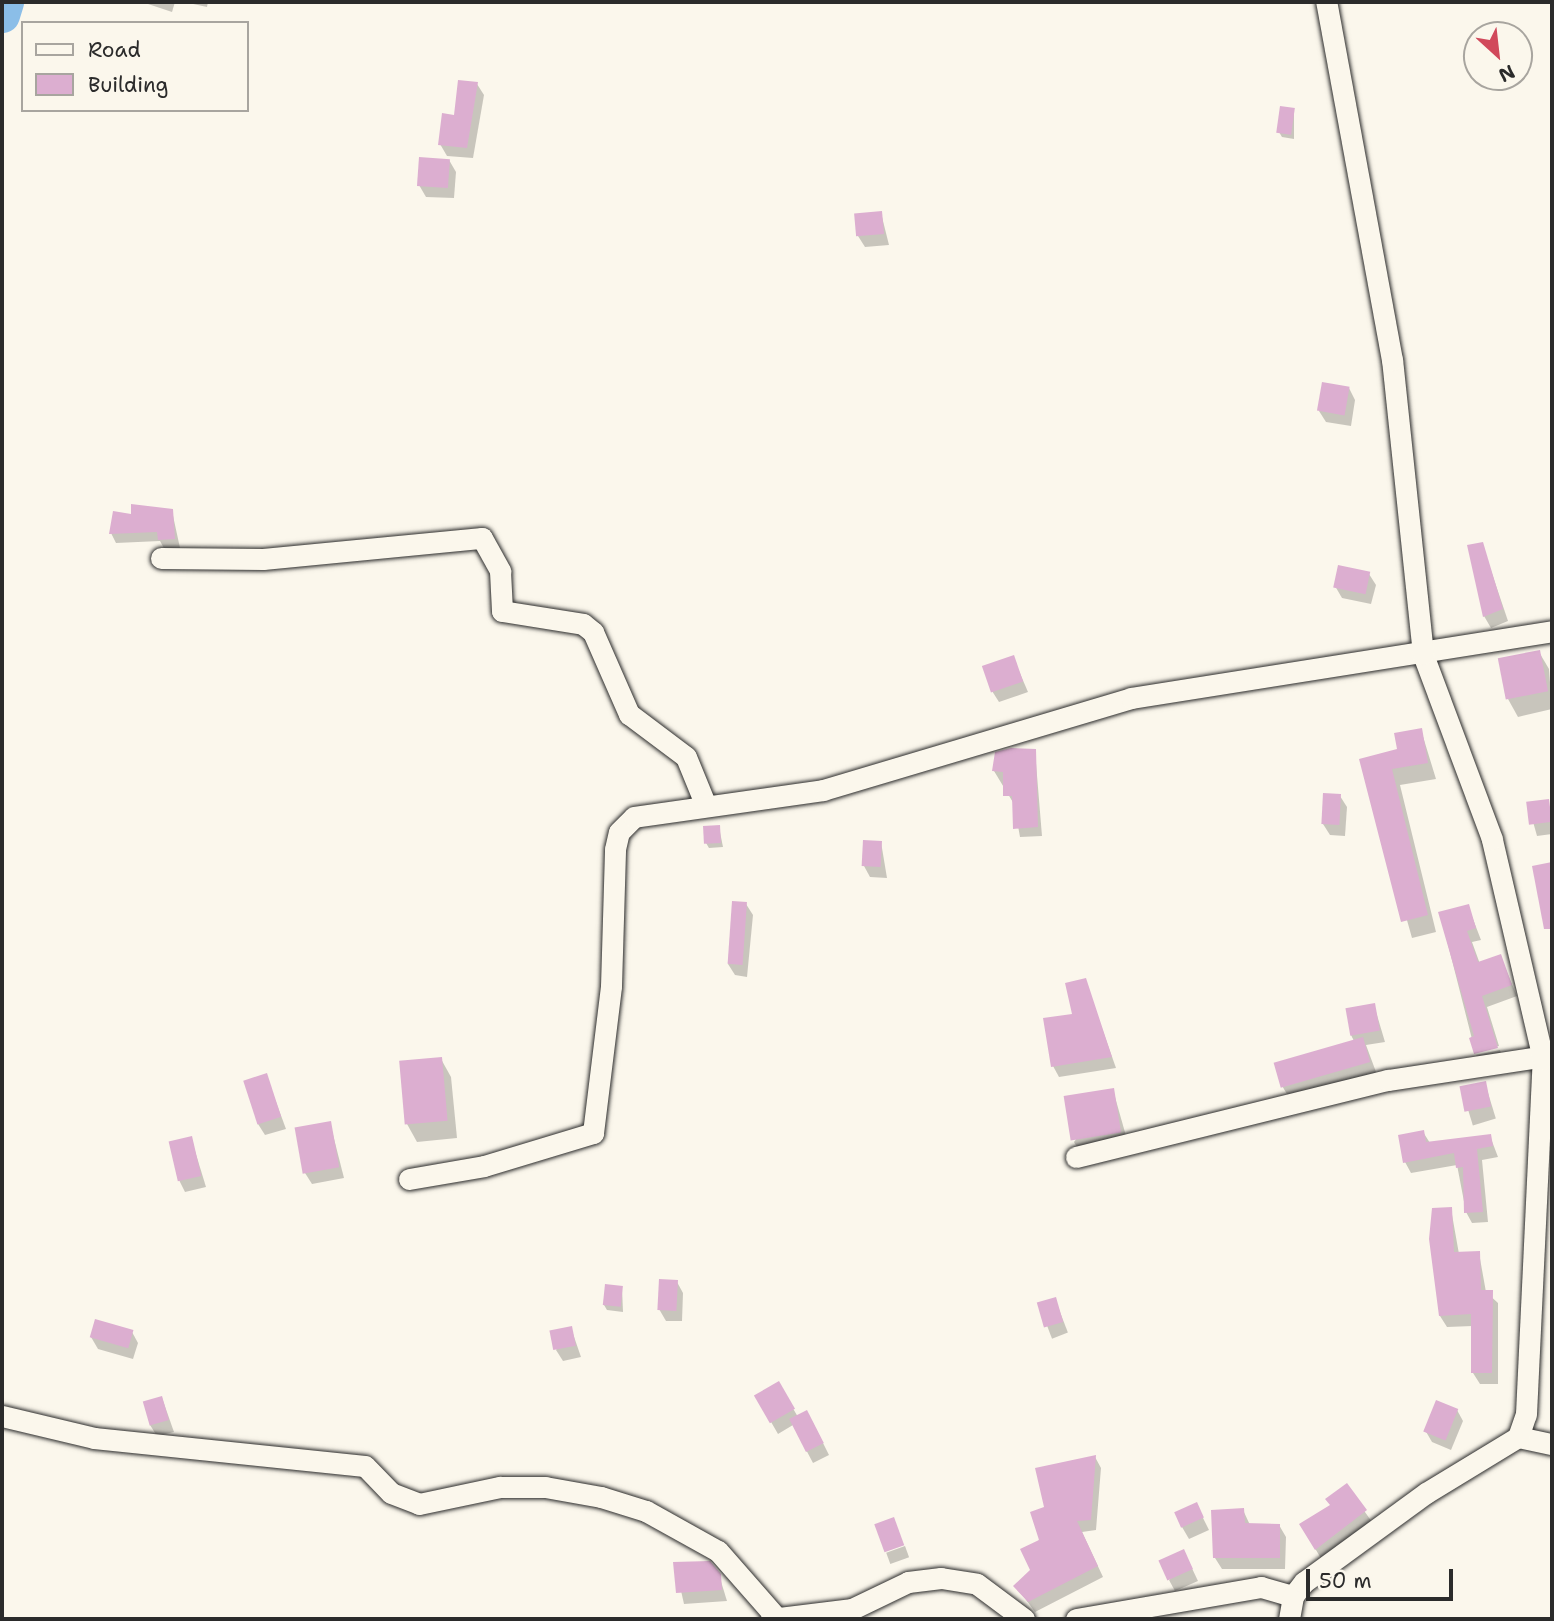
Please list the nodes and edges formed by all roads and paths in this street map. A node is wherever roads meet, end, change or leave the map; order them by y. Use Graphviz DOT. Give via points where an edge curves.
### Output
graph roads {
  1 [pos="1326,2"];
  2 [pos="161,558"];
  3 [pos="1552,631"];
  4 [pos="1423,654"];
  5 [pos="706,806"];
  6 [pos="1548,1057"];
  7 [pos="1076,1157"];
  8 [pos="409,1179"];
  9 [pos="2,1416"];
  10 [pos="1518,1437"];
  11 [pos="1552,1444"];
  12 [pos="1293,1596"];
  13 [pos="773,1618"];
  14 [pos="1024,1619"];
  15 [pos="1076,1619"];
  16 [pos="1289,1619"];
  1 -- 4 [label="street" via="1392,360"];
  2 -- 5 [label="street" via="263,559 482,538 500,571 502,611 583,624 593,632 629,714 686,757"];
  3 -- 4 [label="street"];
  4 -- 5 [label="street" via="1130,698 823,790"];
  4 -- 6 [label="street" via="1492,839"];
  5 -- 8 [label="street" via="634,817 619,832 611,986 593,1133 484,1166"];
  6 -- 7 [label="street" via="1388,1080"];
  6 -- 10 [label="street" via="1526,1413"];
  9 -- 13 [label="street" via="94,1438 365,1466 391,1493 419,1504 500,1487 545,1487 601,1497 646,1511 718,1551"];
  10 -- 11 [label="street"];
  10 -- 12 [label="street" via="1426,1493"];
  12 -- 15 [label="street" via="1261,1587"];
  12 -- 16 [label="street"];
  13 -- 14 [label="street" via="852,1609 908,1582 941,1578 977,1584"];
}
